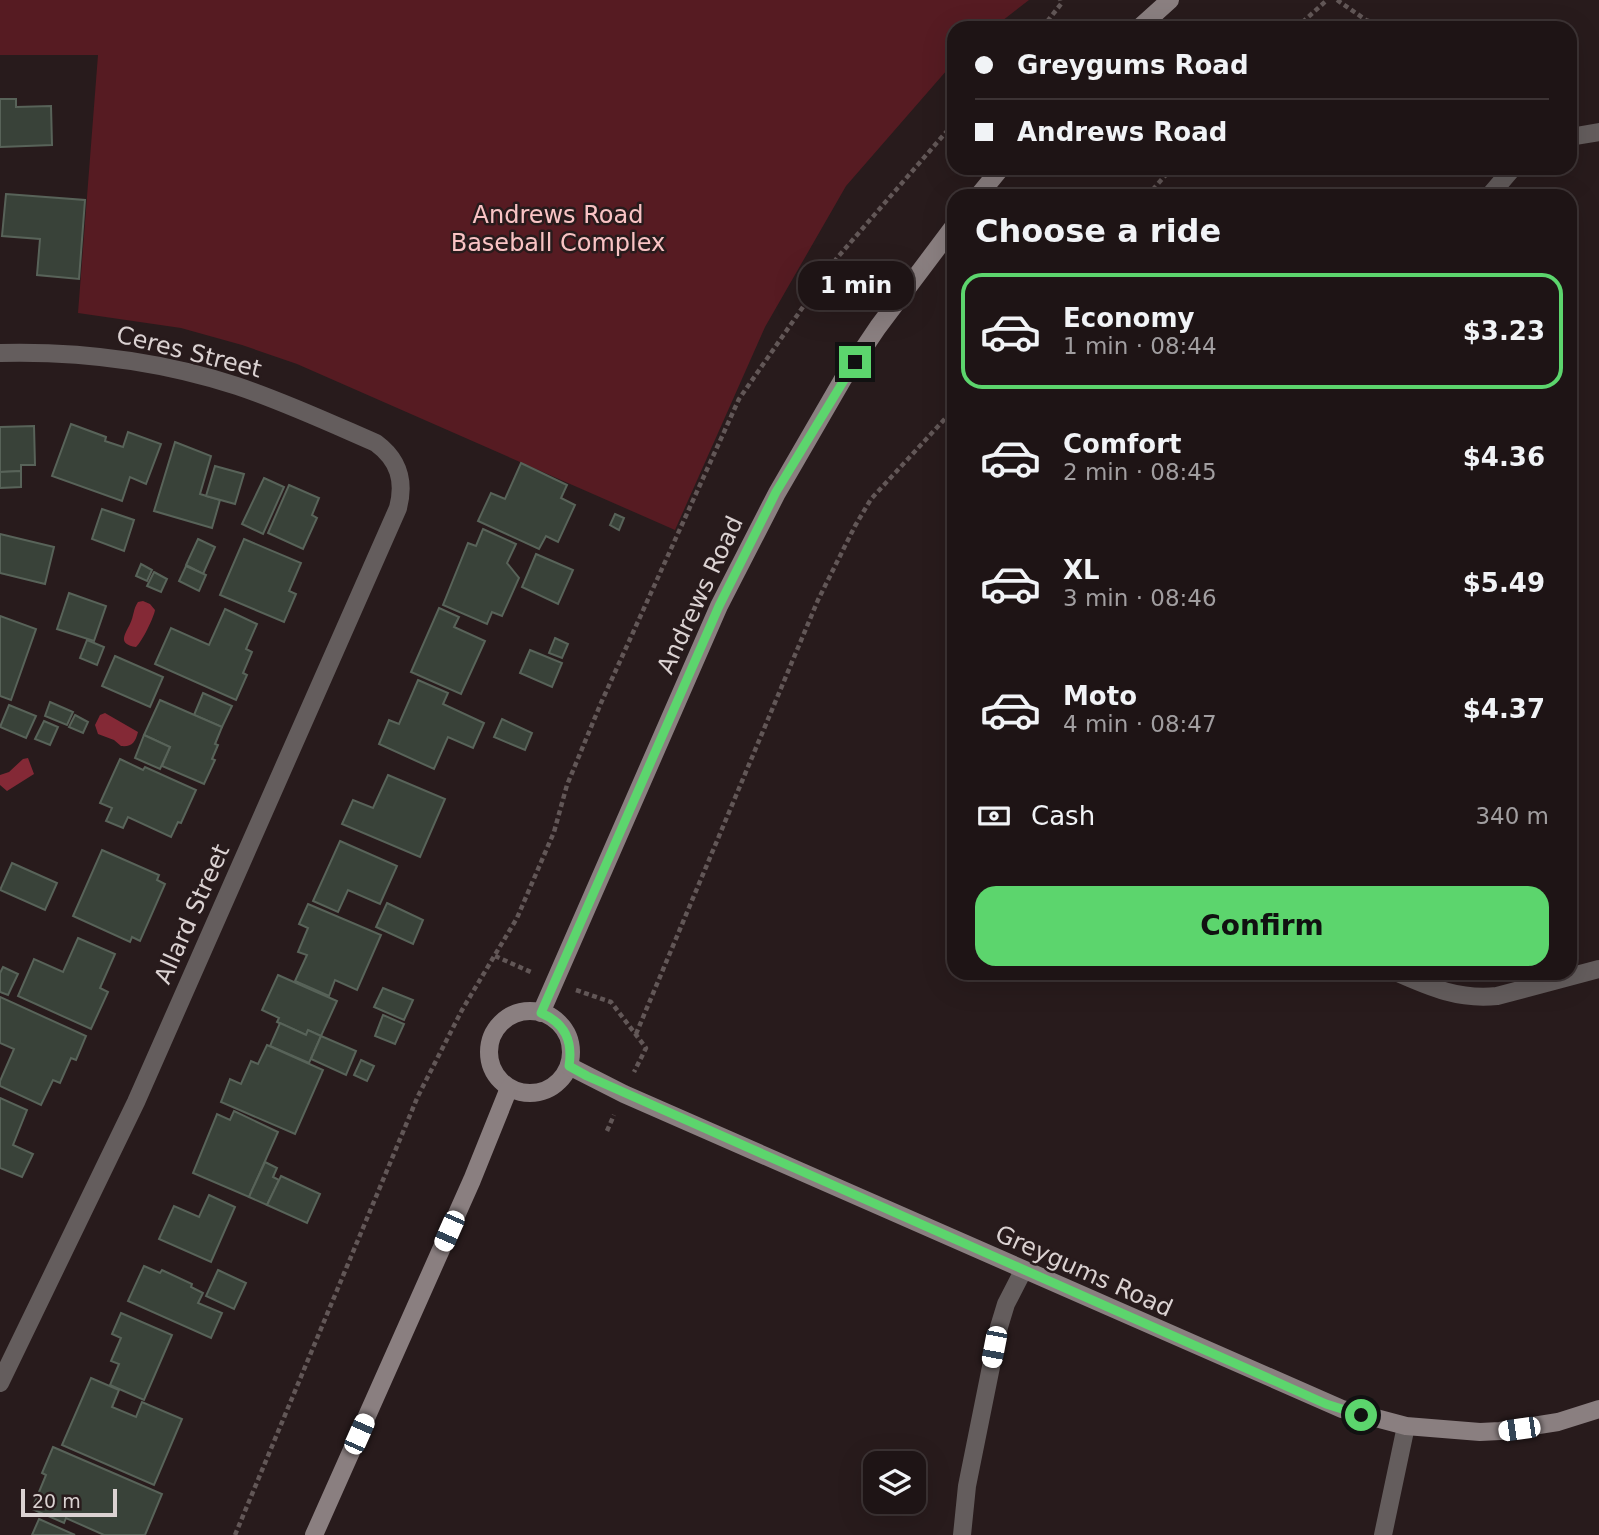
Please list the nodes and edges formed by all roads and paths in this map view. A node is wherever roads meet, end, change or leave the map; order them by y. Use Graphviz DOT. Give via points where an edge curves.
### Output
graph roads {
  1 [pos="1060,0"];
  2 [pos="1170,0"];
  3 [pos="1327,0"];
  4 [pos="1337,0"];
  5 [pos="1048,21"];
  6 [pos="1147,21"];
  7 [pos="1304,21"];
  8 [pos="1369,21"];
  9 [pos="947,130"];
  10 [pos="1599,132"];
  11 [pos="1577,136"];
  12 [pos="995,175"];
  13 [pos="1166,175"];
  14 [pos="1507,175"];
  15 [pos="984,189"];
  16 [pos="1153,189"];
  17 [pos="1495,189"];
  18 [pos="947,235"];
  19 [pos="0,353"];
  20 [pos="947,417"];
  21 [pos="392,458"];
  22 [pos="495,956"];
  23 [pos="1599,969"];
  24 [pos="528,971"];
  25 [pos="1577,975"];
  26 [pos="1414,980"];
  27 [pos="1557,980"];
  28 [pos="588,995"];
  29 [pos="541,1013"];
  30 [pos="636,1034"];
  31 [pos="638,1064"];
  32 [pos="569,1066"];
  33 [pos="509,1087"];
  34 [pos="611,1120"];
  35 [pos="607,1130"];
  36 [pos="1023,1271"];
  37 [pos="0,1383"];
  38 [pos="1599,1409"];
  39 [pos="1406,1426"];
  40 [pos="235,1535"];
  41 [pos="314,1535"];
  42 [pos="962,1535"];
  43 [pos="1383,1535"];
  1 -- 5 [label="path"];
  2 -- 6 [label="main road"];
  3 -- 7 [label="path"];
  4 -- 8 [label="path"];
  9 -- 22 [label="path" via="837,258 739,399 601,704 517,918"];
  10 -- 11 [label="street"];
  12 -- 15 [label="main road"];
  13 -- 16 [label="path"];
  14 -- 17 [label="street"];
  18 -- 29 [label="main road, Andrews Road" via="850,369 776,492 719,606"];
  19 -- 21 [label="street, Ceres Street" via="92,355 216,379 376,443"];
  20 -- 30 [label="path" via="871,499 855,526 818,600"];
  21 -- 37 [label="street, Allard Street" via="402,482 398,508 136,1102"];
  22 -- 24 [label="path"];
  22 -- 40 [label="path" via="418,1096"];
  23 -- 25 [label="street"];
  26 -- 27 [label="street" via="1445,993 1484,998"];
  28 -- 30 [label="path" via="611,1002"];
  29 -- 32 [label="main road" via="563,1028 569,1040"];
  29 -- 33 [label="main road" via="515,1014 495,1030 490,1042 492,1068"];
  30 -- 31 [label="path" via="646,1048"];
  32 -- 33 [label="main road" via="563,1077 543,1091 531,1094"];
  32 -- 36 [label="main road, Greygums Road"];
  33 -- 41 [label="main road"];
  34 -- 35 [label="path"];
  36 -- 39 [label="main road, Greygums Road" via="1326,1404"];
  36 -- 42 [label="street" via="999,1327 967,1486"];
  38 -- 39 [label="main road, Greygums Road" via="1558,1422 1500,1431"];
  39 -- 43 [label="street"];
}
